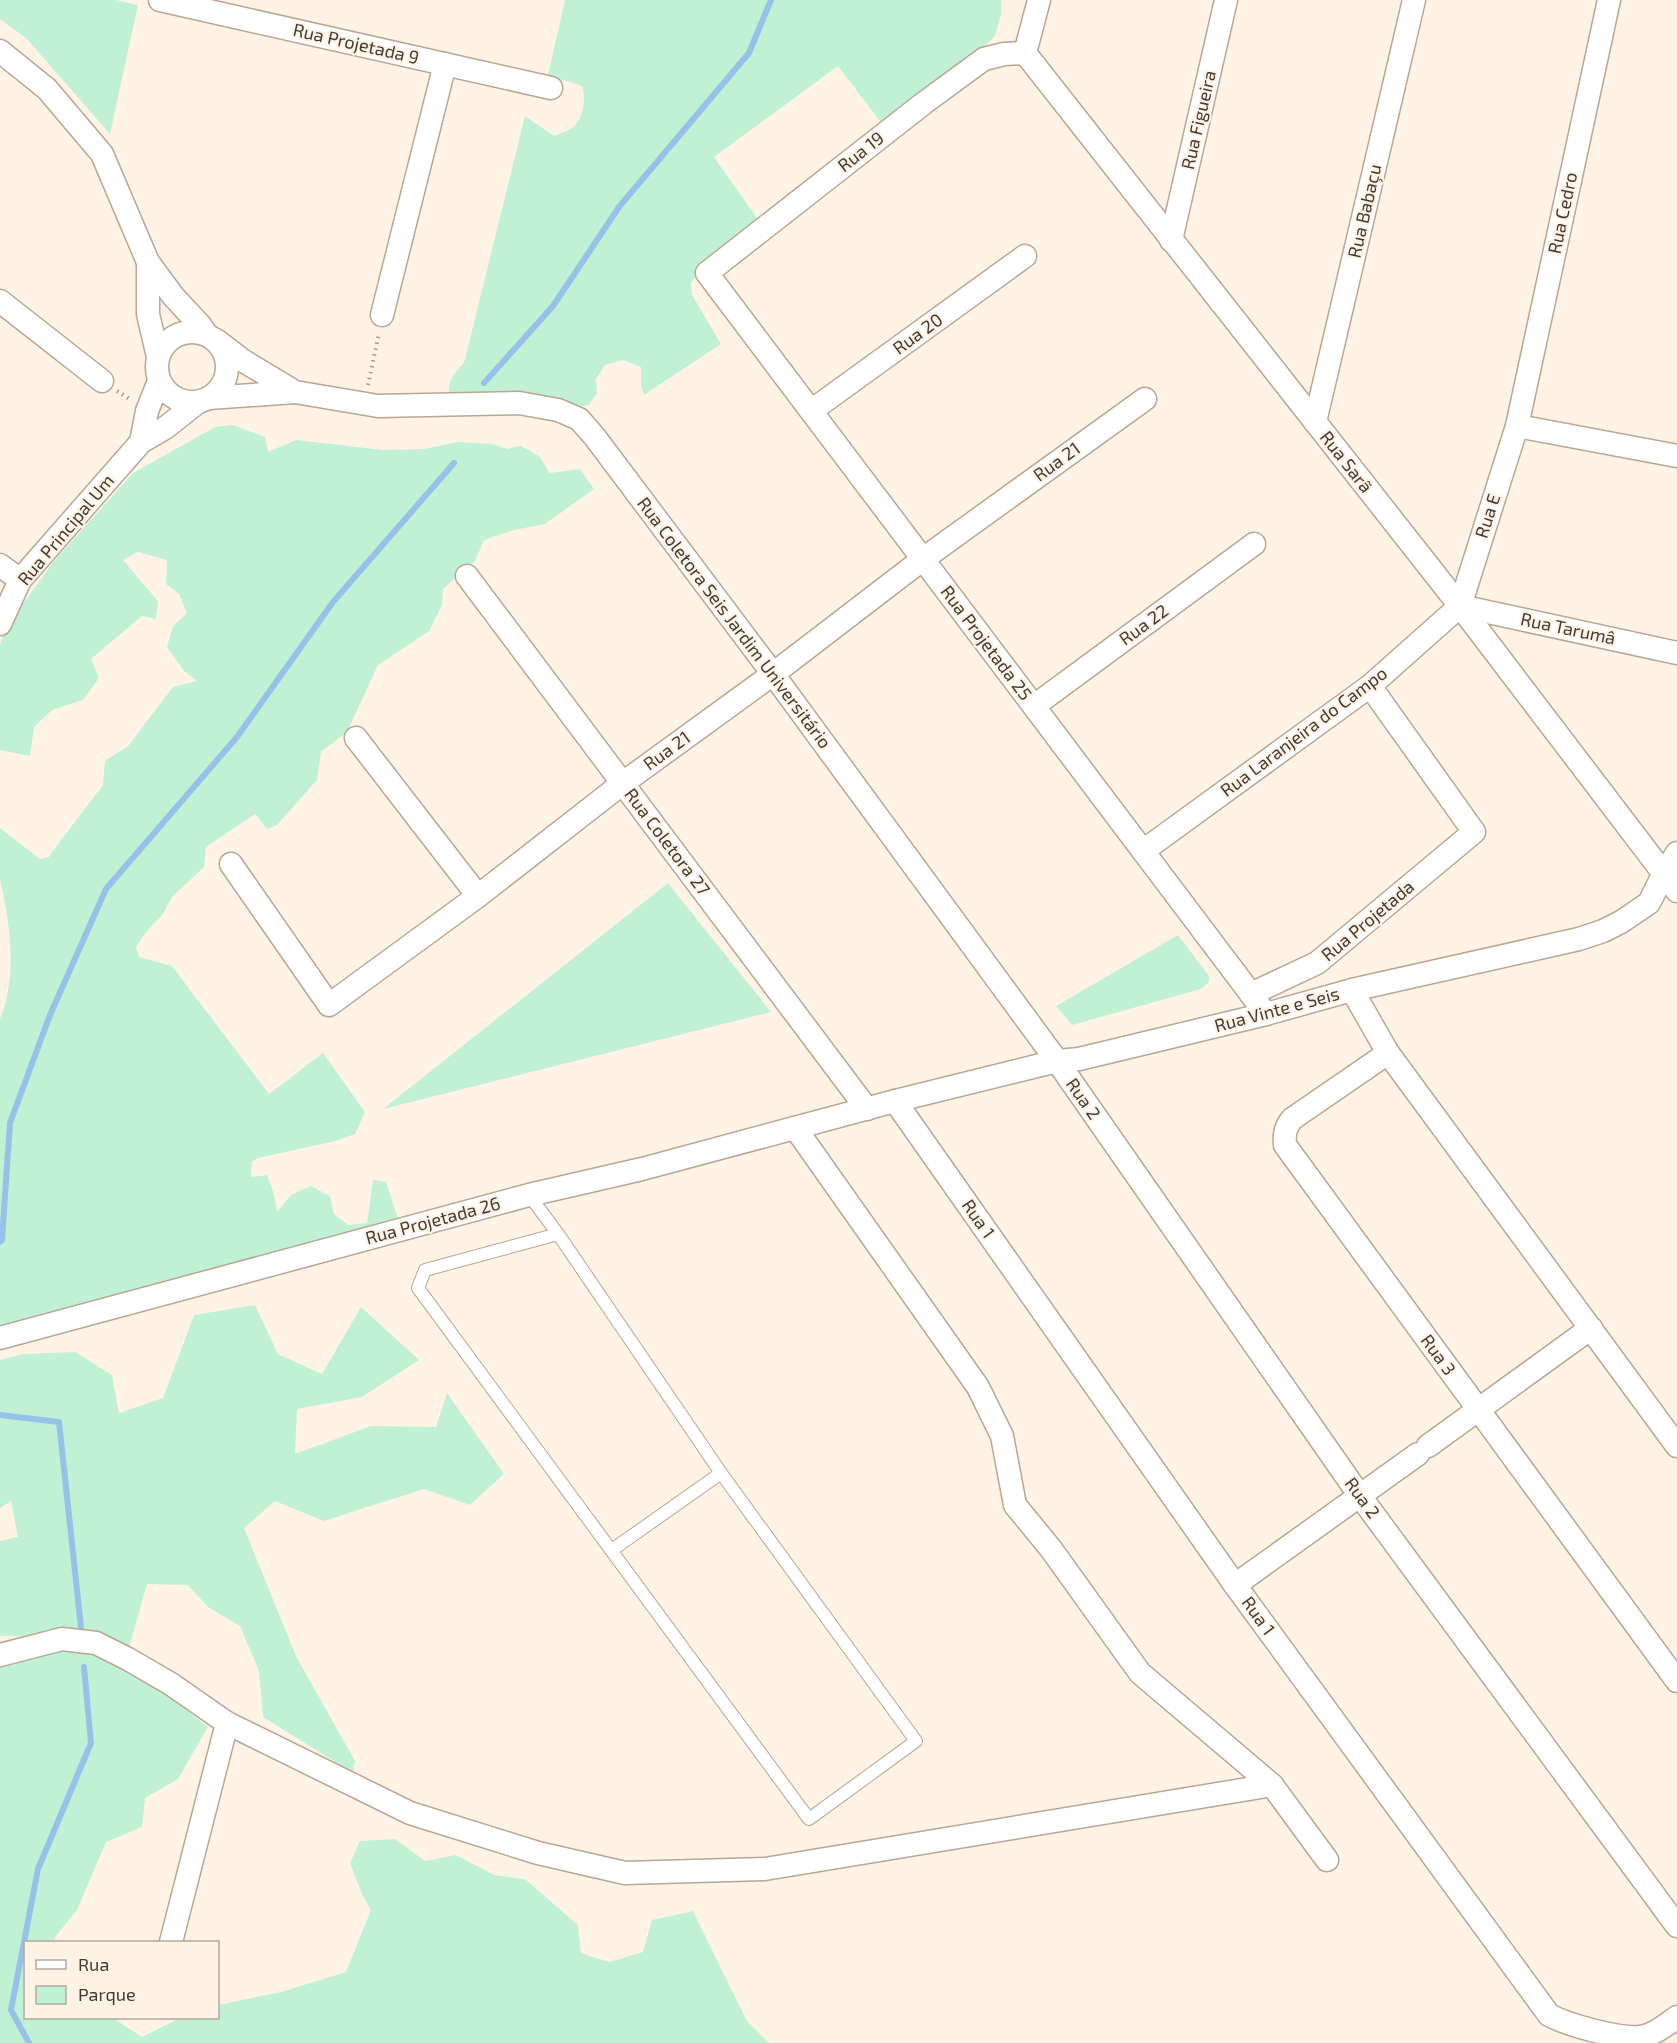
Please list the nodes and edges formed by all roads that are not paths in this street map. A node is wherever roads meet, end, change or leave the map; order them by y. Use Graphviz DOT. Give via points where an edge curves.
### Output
graph roads {
  1 [pos="160,0"];
  2 [pos="1039,0"];
  3 [pos="1226,0"];
  4 [pos="1414,0"];
  5 [pos="1609,0"];
  6 [pos="225,7"];
  7 [pos="0,51"];
  8 [pos="1025,53"];
  9 [pos="445,64"];
  10 [pos="551,88"];
  11 [pos="1172,240"];
  12 [pos="1025,256"];
  13 [pos="148,262"];
  14 [pos="707,273"];
  15 [pos="0,301"];
  16 [pos="382,315"];
  17 [pos="211,337"];
  18 [pos="158,357"];
  19 [pos="102,381"];
  20 [pos="159,381"];
  21 [pos="295,392"];
  22 [pos="1145,399"];
  23 [pos="204,400"];
  24 [pos="811,411"];
  25 [pos="1315,422"];
  26 [pos="1517,426"];
  27 [pos="141,442"];
  28 [pos="1677,456"];
  29 [pos="1254,544"];
  30 [pos="923,559"];
  31 [pos="0,565"];
  32 [pos="467,576"];
  33 [pos="20,580"];
  34 [pos="1460,606"];
  35 [pos="0,624"];
  36 [pos="1677,652"];
  37 [pos="773,675"];
  38 [pos="1370,686"];
  39 [pos="1034,706"];
  40 [pos="356,738"];
  41 [pos="623,783"];
  42 [pos="1143,851"];
  43 [pos="1677,853"];
  44 [pos="231,864"];
  45 [pos="1670,882"];
  46 [pos="478,896"];
  47 [pos="1352,990"];
  48 [pos="1251,994"];
  49 [pos="1266,1014"];
  50 [pos="1388,1053"];
  51 [pos="1057,1061"];
  52 [pos="895,1101"];
  53 [pos="867,1109"];
  54 [pos="796,1129"];
  55 [pos="530,1195"];
  56 [pos="558,1234"];
  57 [pos="1591,1328"];
  58 [pos="0,1338"];
  59 [pos="1478,1409"];
  60 [pos="1677,1446"];
  61 [pos="721,1473"];
  62 [pos="1360,1496"];
  63 [pos="612,1550"];
  64 [pos="1235,1585"];
  65 [pos="0,1655"];
  66 [pos="1677,1682"];
  67 [pos="227,1723"];
  68 [pos="1272,1785"];
  69 [pos="1327,1860"];
  70 [pos="1677,1926"];
  71 [pos="171,1941"];
  72 [pos="1677,2017"];
  1 -- 6 [label="street, Rua Projetada 9"];
  2 -- 8 [label="street"];
  3 -- 11 [label="street, Rua Figueira"];
  4 -- 25 [label="street, Rua Babaçu"];
  5 -- 26 [label="street, Rua Cedro"];
  6 -- 9 [label="street, Rua Projetada 9"];
  7 -- 13 [label="street" via="47,89 102,154"];
  8 -- 11 [label="street, Rua Sarã"];
  8 -- 14 [label="street, Rua 19" via="984,59"];
  9 -- 10 [label="street, Rua Projetada 9"];
  9 -- 16 [label="street"];
  11 -- 25 [label="street, Rua Sarã"];
  12 -- 24 [label="street, Rua 20"];
  13 -- 17 [label="street"];
  13 -- 18 [label="street" via="148,314"];
  14 -- 24 [label="street, Rua Projetada 25"];
  15 -- 19 [label="street"];
  17 -- 18 [label="street" via="194,331 182,332 163,346"];
  17 -- 21 [label="street"];
  17 -- 23 [label="street" via="223,349 228,371 218,391"];
  18 -- 20 [label="street"];
  20 -- 23 [label="street" via="176,398 187,402"];
  20 -- 27 [label="street" via="147,411"];
  21 -- 23 [label="street"];
  21 -- 37 [label="street, Rua Coletora Seis Jardim Universitário" via="378,406 519,403 558,410 579,419"];
  22 -- 30 [label="street, Rua 21"];
  23 -- 27 [label="street, Rua Principal Um"];
  24 -- 30 [label="street, Rua Projetada 25"];
  25 -- 34 [label="street, Rua Sarã"];
  26 -- 28 [label="street"];
  26 -- 34 [label="street, Rua E"];
  27 -- 33 [label="street, Rua Principal Um"];
  29 -- 39 [label="street, Rua 22"];
  30 -- 37 [label="street, Rua 21"];
  30 -- 39 [label="street, Rua Projetada 25"];
  31 -- 33 [label="street"];
  32 -- 41 [label="street, Rua Coletora 27"];
  33 -- 35 [label="street, Rua Principal Um"];
  34 -- 36 [label="street, Rua Tarumâ"];
  34 -- 38 [label="street, Rua Laranjeira do Campo"];
  34 -- 45 [label="street, Rua Sarã"];
  37 -- 41 [label="street, Rua 21"];
  37 -- 51 [label="street, Rua Coletora Seis Jardim Universitário"];
  38 -- 42 [label="street, Rua Laranjeira do Campo"];
  38 -- 48 [label="street, Rua Projetada" via="1474,832 1317,963"];
  39 -- 42 [label="street, Rua Projetada 25"];
  40 -- 46 [label="street"];
  41 -- 46 [label="street, Rua 21"];
  41 -- 53 [label="street, Rua Coletora 27"];
  42 -- 48 [label="street, Rua Projetada 25"];
  43 -- 45 [label="street, Rua Vinte e Seis"];
  44 -- 46 [label="street, Rua 21" via="329,1005"];
  45 -- 47 [label="street, Rua Vinte e Seis" via="1649,903 1603,931"];
  47 -- 49 [label="street, Rua Vinte e Seis"];
  47 -- 50 [label="street"];
  48 -- 49 [label="street, Rua Projetada 25"];
  49 -- 51 [label="street, Rua Vinte e Seis"];
  50 -- 57 [label="street"];
  50 -- 59 [label="street, Rua 3" via="1292,1119 1286,1127 1285,1145"];
  51 -- 52 [label="street, Rua Vinte e Seis"];
  51 -- 62 [label="street, Rua 2"];
  52 -- 53 [label="street, Rua Vinte e Seis"];
  52 -- 64 [label="street, Rua 1"];
  53 -- 54 [label="street, Rua Projetada 26"];
  54 -- 55 [label="street, Rua Projetada 26"];
  54 -- 68 [label="street" via="978,1387 1002,1436 1016,1505 1140,1673"];
  55 -- 56 [label="lane"];
  55 -- 58 [label="street, Rua Projetada 26"];
  56 -- 61 [label="lane"];
  56 -- 63 [label="lane" via="425,1269 418,1288"];
  57 -- 59 [label="street"];
  57 -- 60 [label="street"];
  59 -- 62 [label="street"];
  59 -- 66 [label="street, Rua 3"];
  61 -- 63 [label="lane"];
  61 -- 63 [label="lane" via="916,1741 808,1819"];
  62 -- 64 [label="street"];
  62 -- 70 [label="street, Rua 2"];
  64 -- 72 [label="street, Rua 1" via="1549,2015 1629,2037 1659,2030"];
  65 -- 67 [label="street" via="62,1639 96,1643 171,1684"];
  67 -- 68 [label="street" via="410,1813 538,1853 624,1873 765,1869"];
  67 -- 71 [label="street"];
  68 -- 69 [label="street"];
}
